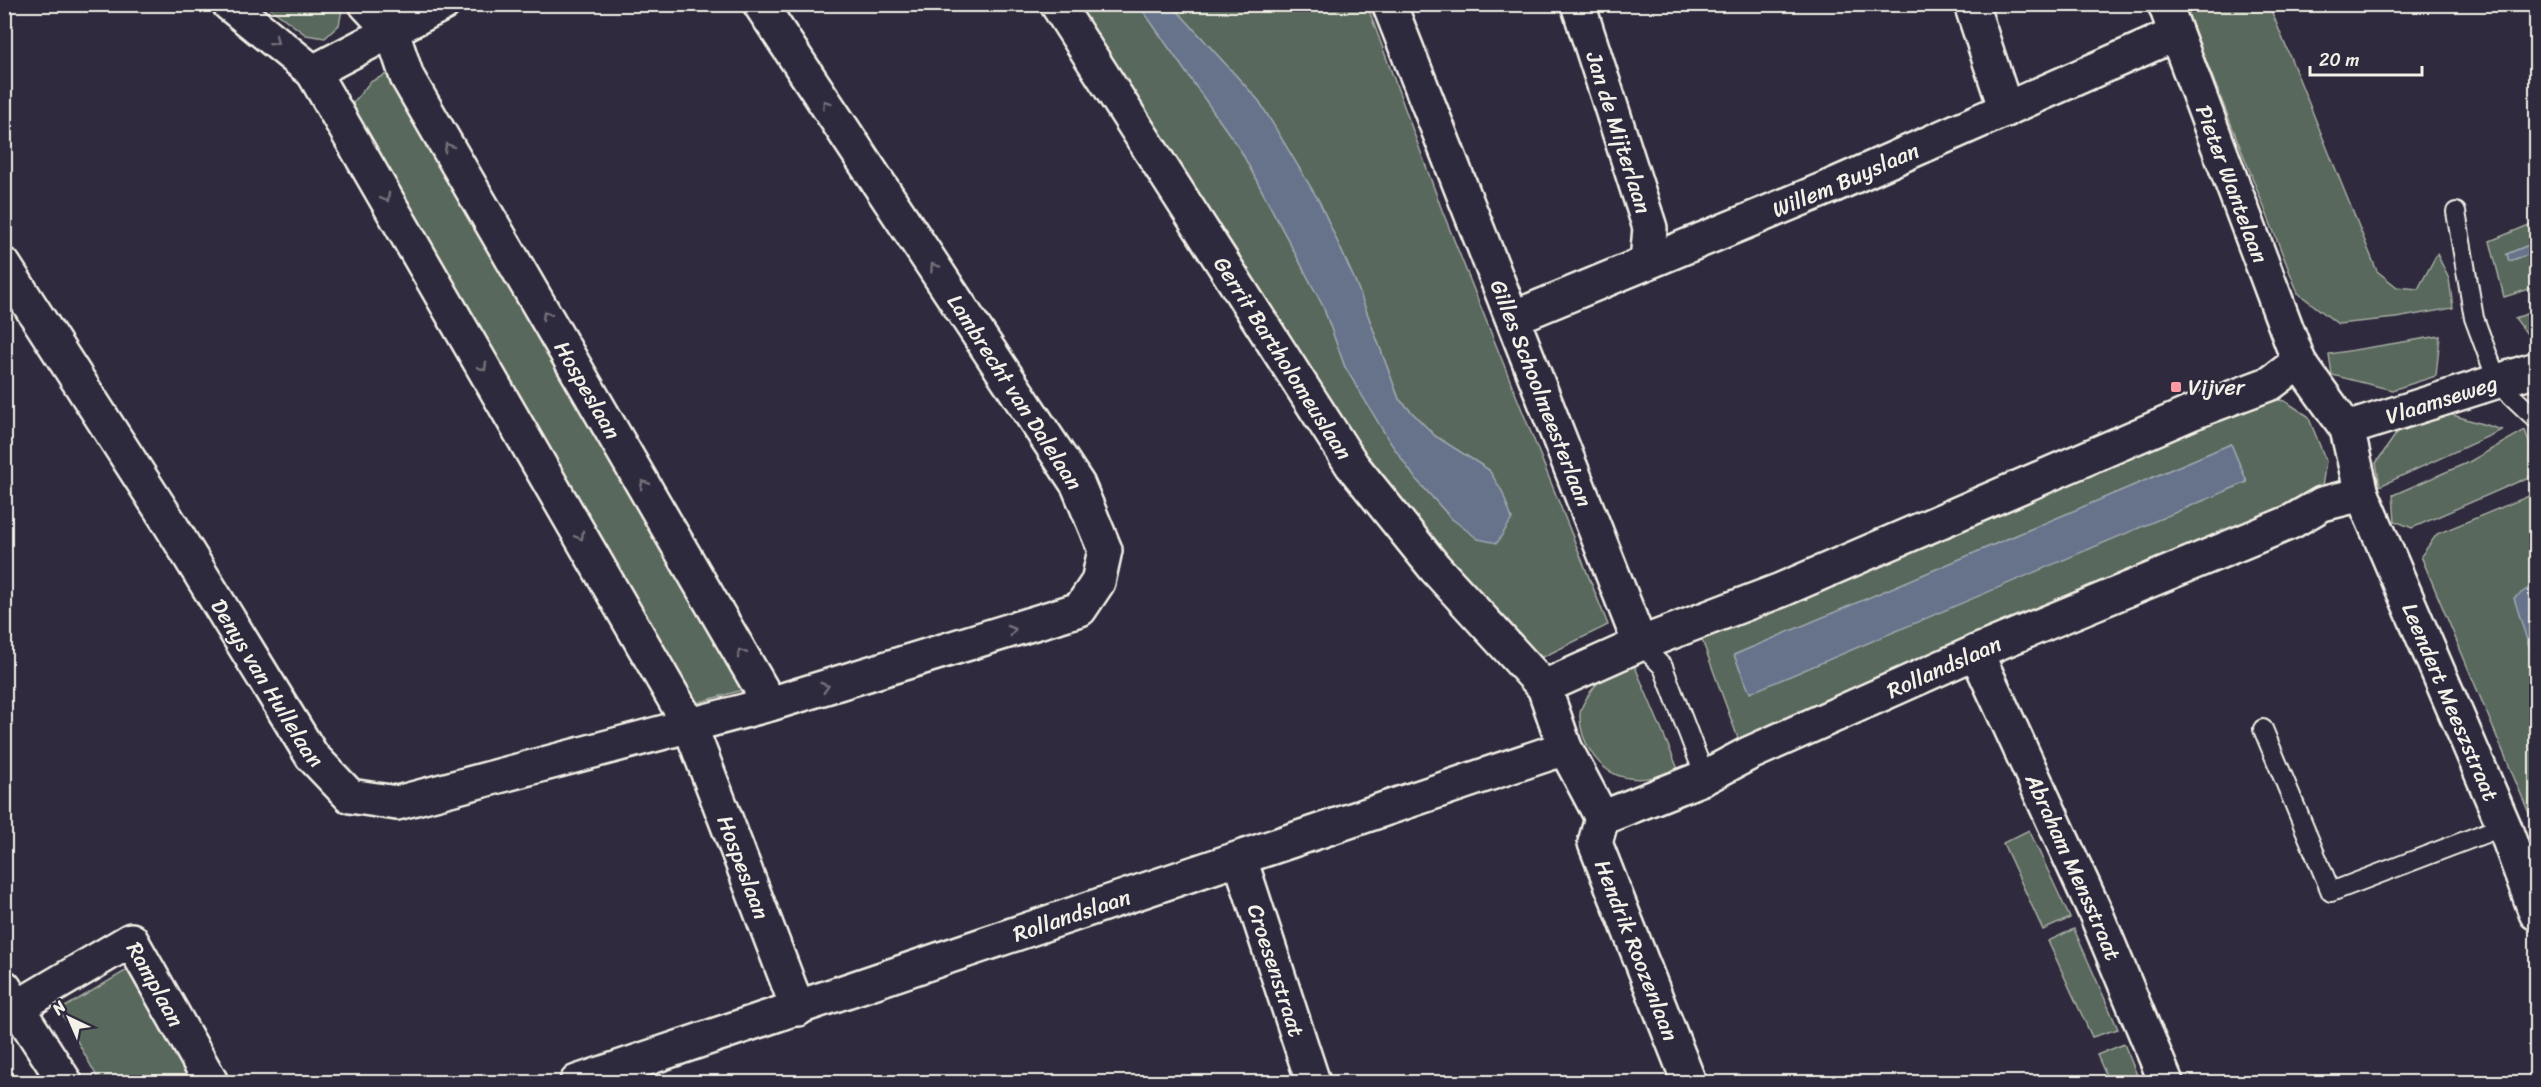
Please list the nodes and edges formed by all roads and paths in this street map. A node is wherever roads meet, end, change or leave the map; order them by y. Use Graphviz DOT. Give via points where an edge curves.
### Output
graph roads {
  1 [pos="229,4"];
  2 [pos="366,4"];
  3 [pos="443,4"];
  4 [pos="760,4"];
  5 [pos="1057,4"];
  6 [pos="1389,4"];
  7 [pos="1578,4"];
  8 [pos="1971,4"];
  9 [pos="2171,19"];
  10 [pos="392,32"];
  11 [pos="313,72"];
  12 [pos="2006,110"];
  13 [pos="2456,212"];
  14 [pos="1647,262"];
  15 [pos="4,265"];
  16 [pos="1513,318"];
  17 [pos="2299,362"];
  18 [pos="2536,369"];
  19 [pos="2498,383"];
  20 [pos="2536,419"];
  21 [pos="2347,429"];
  22 [pos="2362,494"];
  23 [pos="1640,644"];
  24 [pos="1976,652"];
  25 [pos="1544,687"];
  26 [pos="770,704"];
  27 [pos="690,726"];
  28 [pos="2263,729"];
  29 [pos="1565,748"];
  30 [pos="1705,777"];
  31 [pos="1602,818"];
  32 [pos="2504,826"];
  33 [pos="1240,859"];
  34 [pos="2536,914"];
  35 [pos="8,1004"];
  36 [pos="798,1009"];
  37 [pos="639,1073"];
  38 [pos="65,1083"];
  39 [pos="211,1083"];
  40 [pos="578,1083"];
  41 [pos="1312,1083"];
  42 [pos="1689,1083"];
  43 [pos="2166,1083"];
  1 -- 11 [label="street, Hospeslaan, one-way"];
  2 -- 10 [label="street, Hospeslaan"];
  3 -- 10 [label="street"];
  26 -- 4 [label="street, Lambrecht van Dalelaan, one-way" via="1080,609 1098,582 1105,550 1078,485"];
  5 -- 25 [label="street, Gerrit Bartholomeuslaan" via="1352,465 1435,568"];
  6 -- 16 [label="street, Gilles Schoolmeesterlaan"];
  7 -- 14 [label="street, Jan de Mijterlaan" via="1650,228"];
  8 -- 12 [label="street"];
  9 -- 12 [label="street, Willem Buyslaan"];
  9 -- 17 [label="street, Pieter Wantelaan"];
  10 -- 11 [label="street"];
  26 -- 10 [label="street, Hospeslaan, one-way" via="407,77"];
  11 -- 27 [label="street, Hospeslaan, one-way"];
  12 -- 14 [label="street, Willem Buyslaan"];
  13 -- 19 [label="lane" via="2474,318"];
  14 -- 16 [label="street, Willem Buyslaan"];
  15 -- 27 [label="street, Denys van Hullelaan" via="167,519 312,756 350,796 397,803"];
  16 -- 23 [label="street, Gilles Schoolmeesterlaan"];
  17 -- 21 [label="street"];
  17 -- 23 [label="street" via="2271,383 2191,413 1781,590"];
  18 -- 19 [label="street, Vlaamseweg"];
  19 -- 20 [label="lane"];
  19 -- 21 [label="street, Vlaamseweg"];
  21 -- 22 [label="street"];
  22 -- 24 [label="street, Rollandslaan" via="2322,504 2291,522"];
  22 -- 32 [label="street, Leendert Meeszstraat"];
  23 -- 25 [label="street"];
  23 -- 30 [label="lane, Gilles Schoolmeesterlaan" via="1663,667"];
  24 -- 30 [label="street, Rollandslaan"];
  24 -- 43 [label="street, Abraham Mensstraat" via="2096,914"];
  25 -- 29 [label="street"];
  26 -- 27 [label="street"];
  27 -- 36 [label="street, Hospeslaan"];
  28 -- 32 [label="lane" via="2331,892"];
  29 -- 31 [label="street"];
  29 -- 33 [label="street, Rollandslaan"];
  30 -- 31 [label="street, Rollandslaan"];
  31 -- 42 [label="street, Hendrik Roozenlaan" via="1595,843"];
  32 -- 34 [label="street, Leendert Meeszstraat"];
  33 -- 36 [label="street, Rollandslaan"];
  33 -- 41 [label="street, Croesenstraat"];
  35 -- 38 [label="street, Ramplaan"];
  35 -- 39 [label="street, Ramplaan" via="130,940"];
  36 -- 37 [label="street, Rollandslaan"];
  37 -- 40 [label="street, Rollandslaan"];
}
